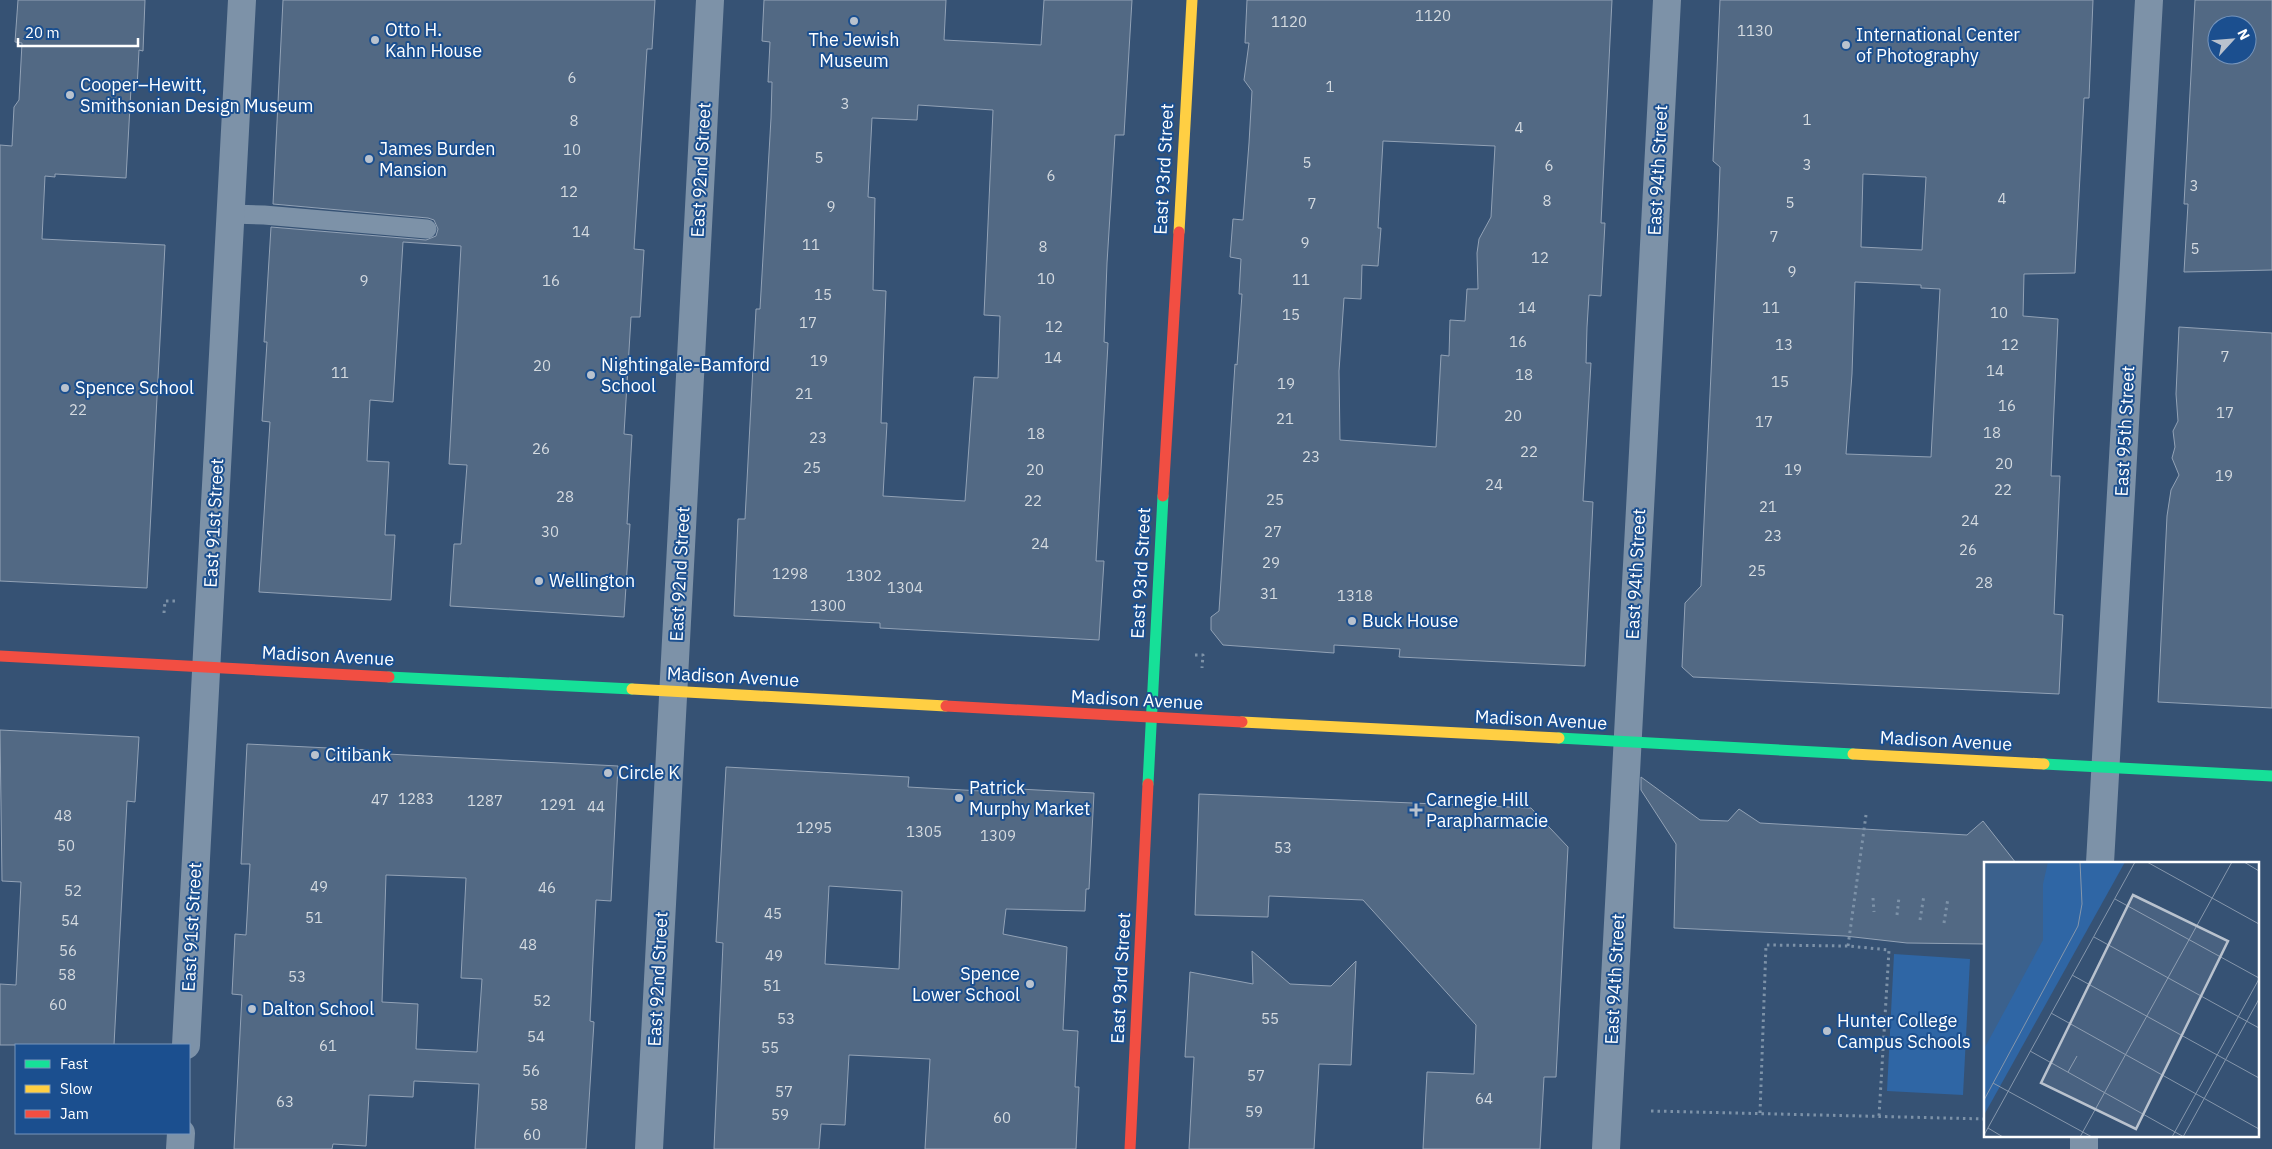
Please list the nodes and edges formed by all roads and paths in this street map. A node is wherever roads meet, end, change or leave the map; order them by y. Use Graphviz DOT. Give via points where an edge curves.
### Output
graph roads {
  1 [pos="242,0"];
  2 [pos="710,0"];
  3 [pos="1192,0"];
  4 [pos="1666,0"];
  5 [pos="2149,0"];
  6 [pos="231,214"];
  7 [pos="427,229"];
  8 [pos="165,601"];
  9 [pos="164,613"];
  10 [pos="1194,655"];
  11 [pos="0,656"];
  12 [pos="205,667"];
  13 [pos="1202,668"];
  14 [pos="674,691"];
  15 [pos="1152,718"];
  16 [pos="1628,742"];
  17 [pos="2106,768"];
  18 [pos="2272,776"];
  19 [pos="1866,815"];
  20 [pos="2100,862"];
  21 [pos="1924,896"];
  22 [pos="1873,898"];
  23 [pos="1899,898"];
  24 [pos="1948,898"];
  25 [pos="1874,912"];
  26 [pos="1897,915"];
  27 [pos="1920,920"];
  28 [pos="1944,923"];
  29 [pos="1848,946"];
  30 [pos="186,1044"];
  31 [pos="1651,1111"];
  32 [pos="1760,1113"];
  33 [pos="1879,1116"];
  34 [pos="1984,1119"];
  35 [pos="181,1134"];
  36 [pos="2084,1136"];
  37 [pos="180,1149"];
  38 [pos="649,1149"];
  39 [pos="1130,1149"];
  40 [pos="1606,1149"];
  41 [pos="2084,1149"];
  1 -- 6 [label="street, East 91st Street"];
  2 -- 14 [label="street, East 92nd Street"];
  3 -- 15 [label="main road, East 93rd Street"];
  4 -- 16 [label="street, East 94th Street"];
  5 -- 17 [label="street, East 95th Street"];
  6 -- 7 [label="lane"];
  6 -- 12 [label="street, East 91st Street"];
  8 -- 9 [label="path"];
  10 -- 13 [label="path" via="1203,655"];
  11 -- 12 [label="main road, Madison Avenue"];
  12 -- 14 [label="main road, Madison Avenue"];
  12 -- 30 [label="street, East 91st Street"];
  14 -- 15 [label="main road, Madison Avenue"];
  14 -- 38 [label="street, East 92nd Street"];
  15 -- 16 [label="main road, Madison Avenue"];
  15 -- 39 [label="main road, East 93rd Street"];
  16 -- 17 [label="main road, Madison Avenue"];
  16 -- 40 [label="street, East 94th Street"];
  17 -- 18 [label="main road, Madison Avenue"];
  17 -- 20 [label="street, East 95th Street"];
  19 -- 29 [label="path"];
  21 -- 27 [label="path"];
  22 -- 25 [label="path"];
  23 -- 26 [label="path"];
  24 -- 28 [label="path"];
  29 -- 32 [label="path" via="1766,945"];
  29 -- 33 [label="path" via="1889,950"];
  31 -- 32 [label="path"];
  32 -- 33 [label="path"];
  33 -- 34 [label="path"];
  35 -- 37 [label="street"];
  36 -- 41 [label="street"];
}
